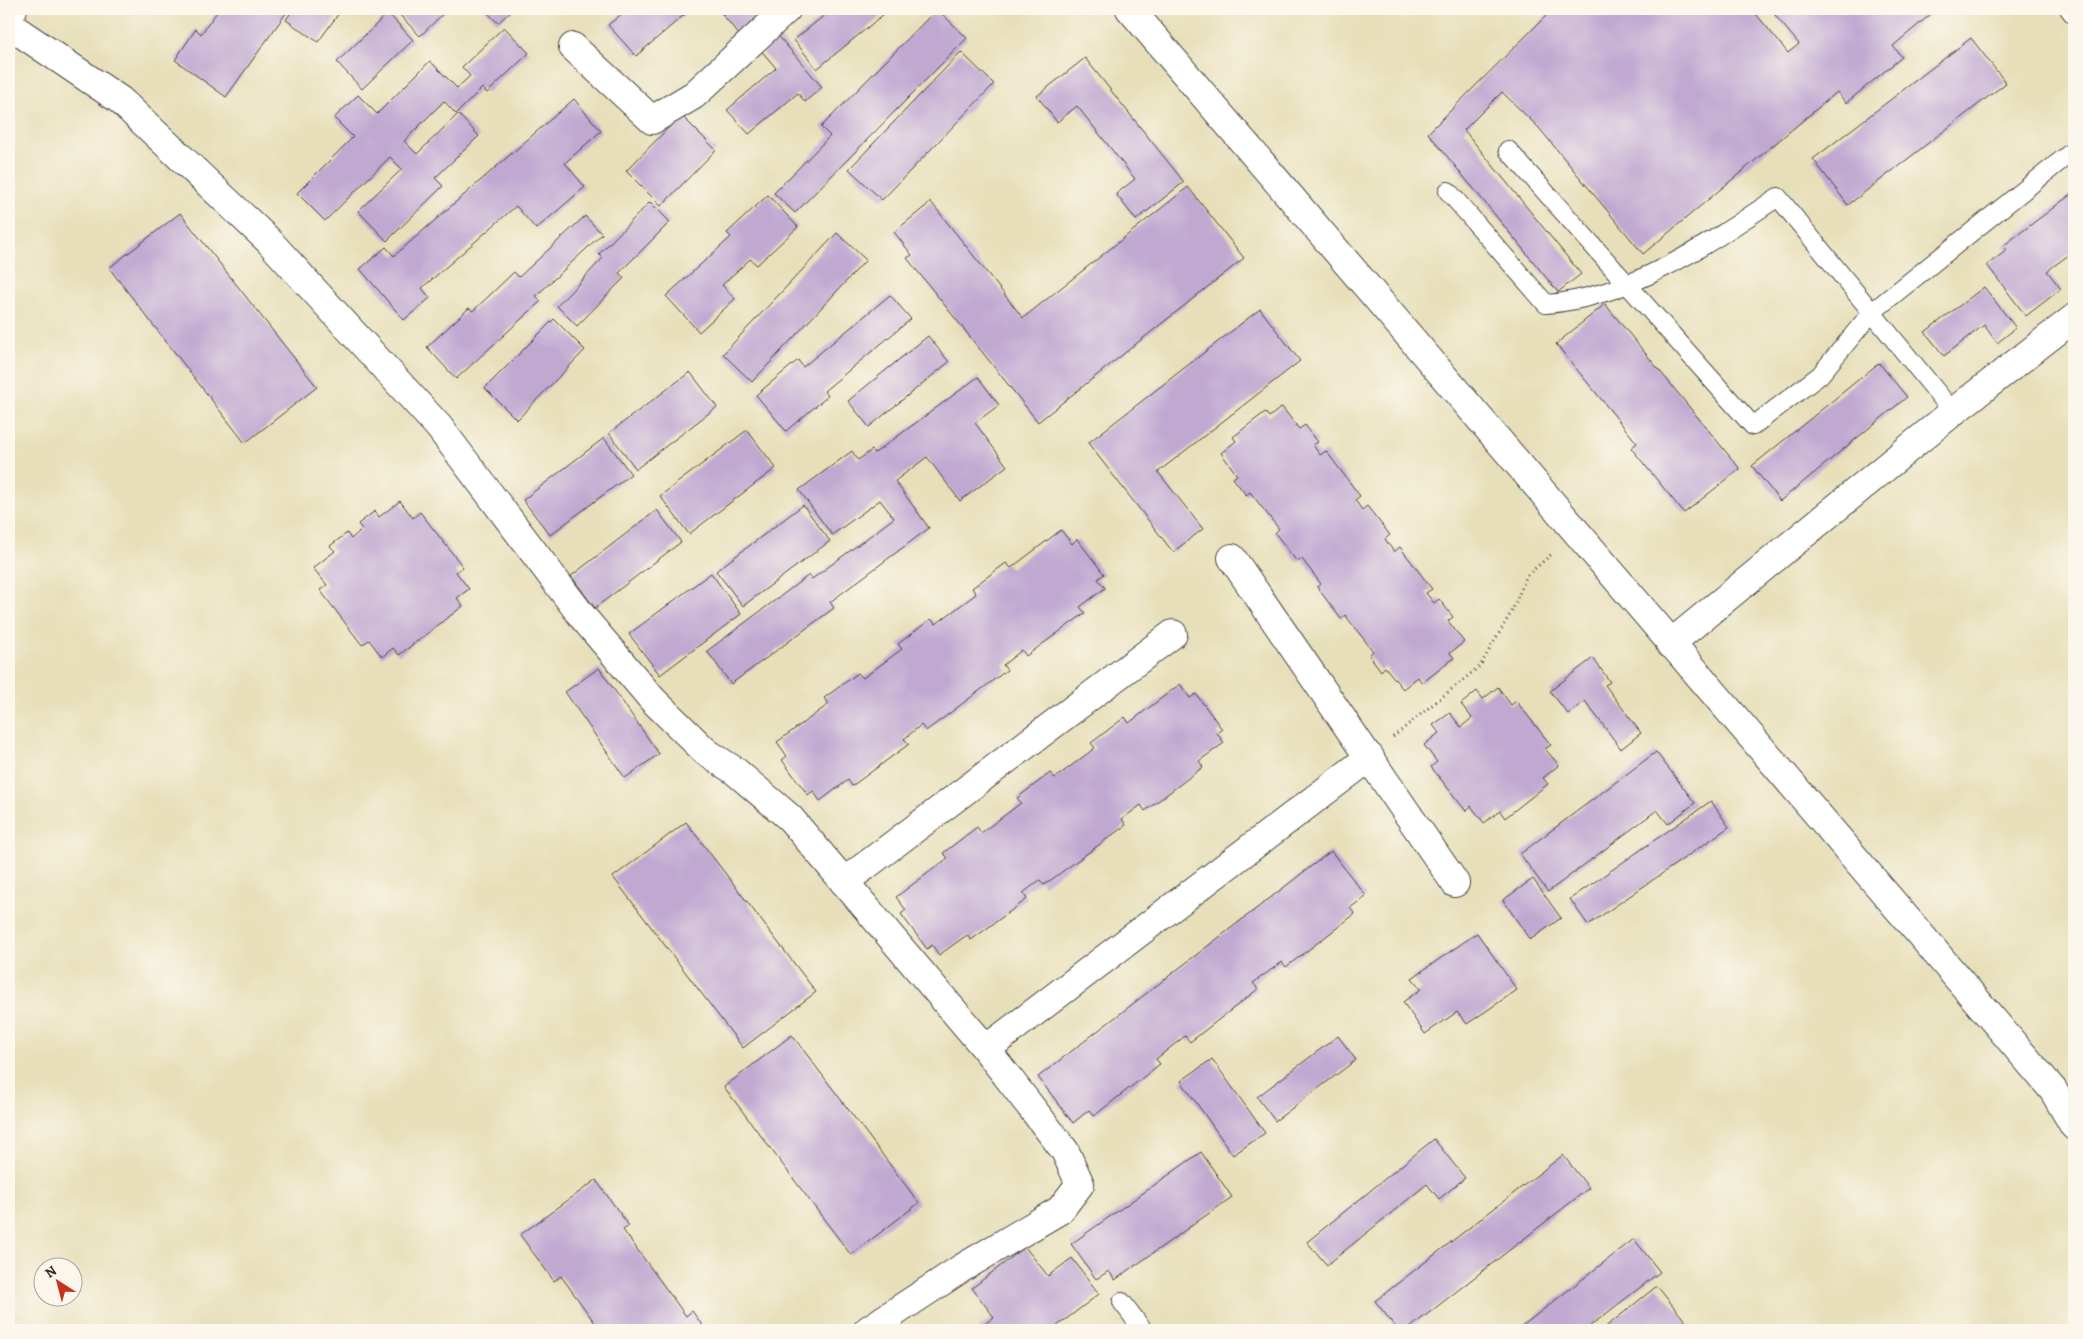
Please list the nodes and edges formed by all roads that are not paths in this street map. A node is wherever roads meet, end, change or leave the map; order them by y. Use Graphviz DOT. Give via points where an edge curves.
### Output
graph roads {
  1 [pos="13,9"];
  2 [pos="787,9"];
  3 [pos="1130,9"];
  4 [pos="2070,9"];
  5 [pos="9,15"];
  6 [pos="2074,15"];
  7 [pos="9,25"];
  8 [pos="572,47"];
  9 [pos="1508,150"];
  10 [pos="2074,150"];
  11 [pos="1448,191"];
  12 [pos="1629,284"];
  13 [pos="1872,312"];
  14 [pos="2074,318"];
  15 [pos="1953,412"];
  16 [pos="1232,558"];
  17 [pos="1173,634"];
  18 [pos="1670,644"];
  19 [pos="1370,757"];
  20 [pos="844,882"];
  21 [pos="1455,883"];
  22 [pos="986,1050"];
  23 [pos="2074,1126"];
  24 [pos="1122,1302"];
  25 [pos="868,1330"];
  26 [pos="1143,1330"];
  1 -- 5 [label="street"];
  2 -- 8 [label="street" via="694,95 652,120"];
  3 -- 18 [label="street"];
  4 -- 6 [label="lane"];
  7 -- 20 [label="street" via="120,100 268,240 439,427 582,616 652,699 706,752 790,818"];
  9 -- 12 [label="lane"];
  10 -- 13 [label="lane"];
  11 -- 12 [label="lane" via="1546,304 1573,302"];
  12 -- 13 [label="lane" via="1714,240 1778,197"];
  12 -- 13 [label="lane" via="1753,426 1820,375"];
  13 -- 15 [label="lane"];
  14 -- 15 [label="street"];
  15 -- 18 [label="street"];
  16 -- 19 [label="street"];
  17 -- 20 [label="street"];
  18 -- 23 [label="street" via="2047,1083"];
  19 -- 21 [label="street"];
  19 -- 22 [label="street"];
  20 -- 22 [label="street"];
  22 -- 25 [label="street" via="1066,1150 1080,1184 1060,1210 962,1268"];
  24 -- 26 [label="lane"];
}
